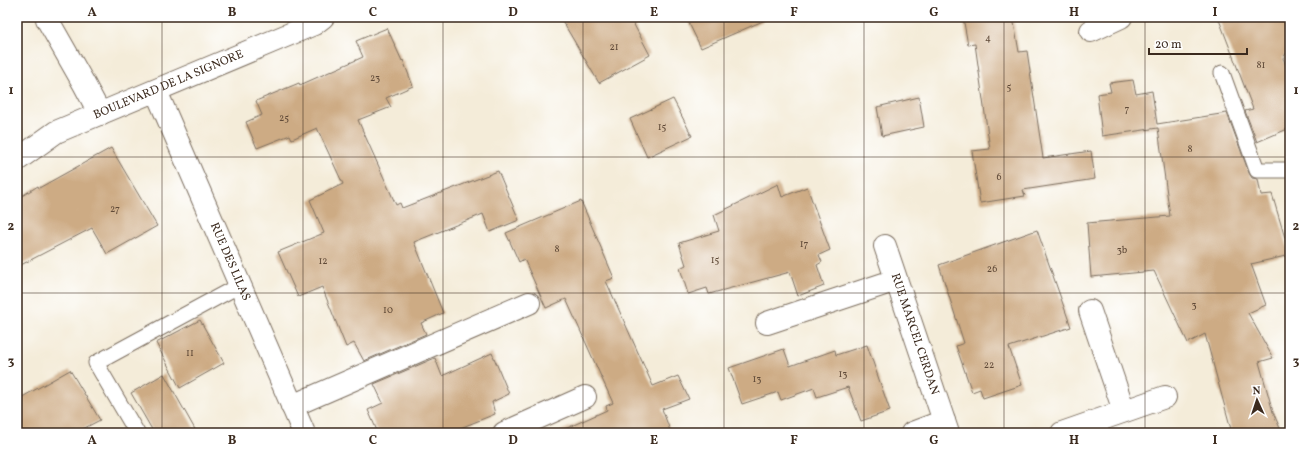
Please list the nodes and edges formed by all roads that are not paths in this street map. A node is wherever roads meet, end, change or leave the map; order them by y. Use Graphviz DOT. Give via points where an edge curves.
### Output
graph roads {
  1 [pos="47,17"];
  2 [pos="323,17"];
  3 [pos="1121,17"];
  4 [pos="1091,31"];
  5 [pos="1222,73"];
  6 [pos="156,91"];
  7 [pos="100,114"];
  8 [pos="17,160"];
  9 [pos="1290,170"];
  10 [pos="885,246"];
  11 [pos="896,280"];
  12 [pos="240,285"];
  13 [pos="529,302"];
  14 [pos="1090,311"];
  15 [pos="767,323"];
  16 [pos="585,397"];
  17 [pos="1166,397"];
  18 [pos="292,406"];
  19 [pos="1124,411"];
  20 [pos="946,427"];
  21 [pos="137,433"];
  22 [pos="304,433"];
  23 [pos="504,433"];
  24 [pos="912,433"];
  25 [pos="1062,433"];
  1 -- 7 [label="street"];
  2 -- 6 [label="street, BOULEVARD DE LA SIGNORE" via="314,24"];
  3 -- 4 [label="street"];
  5 -- 9 [label="lane" via="1257,170"];
  6 -- 7 [label="street, BOULEVARD DE LA SIGNORE"];
  6 -- 12 [label="street, RUE DES LILAS"];
  7 -- 8 [label="street, BOULEVARD DE LA SIGNORE" via="56,132"];
  10 -- 11 [label="street, RUE MARCEL CERDAN"];
  11 -- 15 [label="street"];
  11 -- 20 [label="street, RUE MARCEL CERDAN"];
  12 -- 18 [label="street, RUE DES LILAS"];
  12 -- 21 [label="lane" via="96,363"];
  13 -- 18 [label="street"];
  14 -- 19 [label="street"];
  16 -- 23 [label="street"];
  17 -- 19 [label="street"];
  18 -- 22 [label="street, RUE DES LILAS"];
  19 -- 25 [label="street"];
  20 -- 24 [label="street, RUE MARCEL CERDAN"];
}
